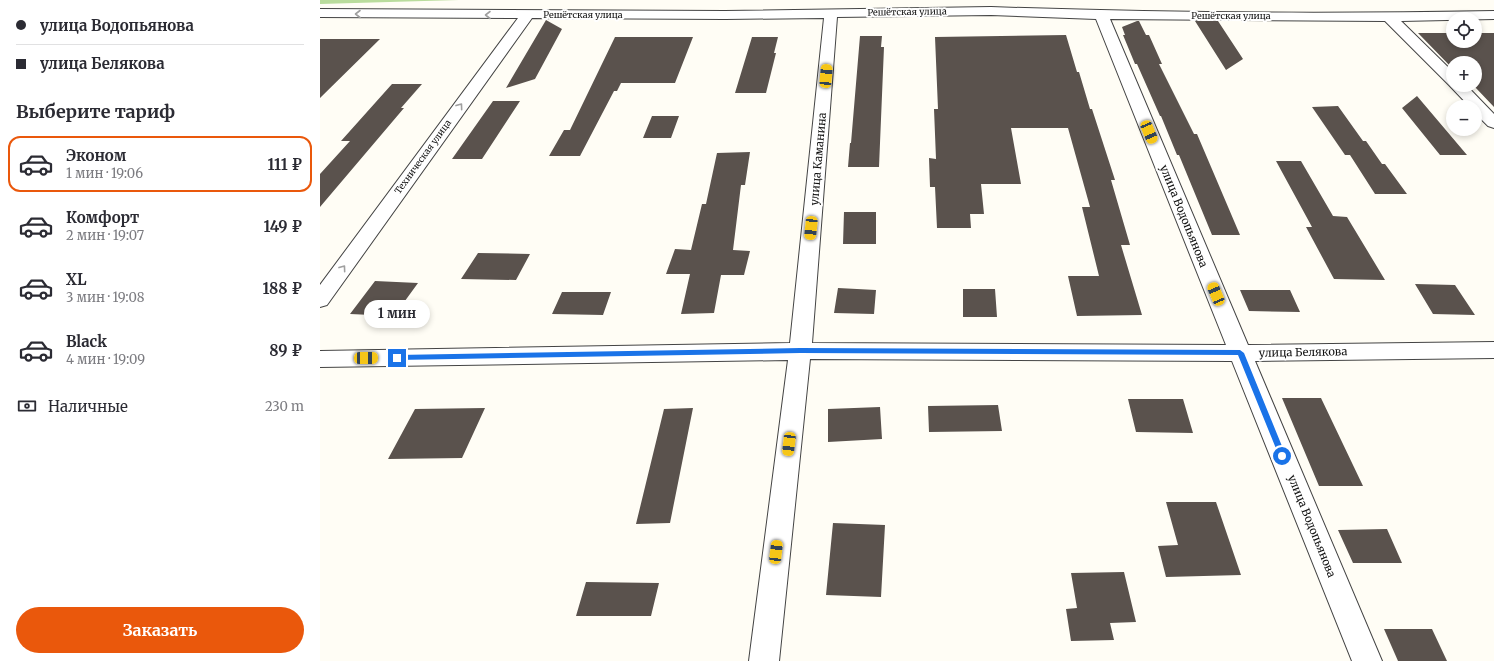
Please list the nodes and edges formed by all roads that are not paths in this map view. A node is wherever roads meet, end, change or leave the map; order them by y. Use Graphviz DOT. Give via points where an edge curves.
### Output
graph roads {
  1 [pos="1491,11"];
  2 [pos="320,13"];
  3 [pos="831,14"];
  4 [pos="527,15"];
  5 [pos="1100,15"];
  6 [pos="1389,17"];
  7 [pos="1446,74"];
  8 [pos="1464,92"];
  9 [pos="1494,123"];
  10 [pos="320,300"];
  11 [pos="1494,350"];
  12 [pos="800,351"];
  13 [pos="1240,353"];
  14 [pos="320,359"];
  15 [pos="764,661"];
  16 [pos="1367,661"];
  1 -- 6 [label="street, Решётская улица"];
  4 -- 2 [label="street, Решётская улица, one-way"];
  3 -- 4 [label="street, Решётская улица" via="726,10"];
  3 -- 5 [label="street, Решётская улица" via="991,10"];
  3 -- 12 [label="street, улица Каманина"];
  10 -- 4 [label="street, Техническая улица, one-way"];
  5 -- 6 [label="street, Решётская улица"];
  5 -- 13 [label="street, улица Водопьянова"];
  6 -- 7 [label="street"];
  8 -- 9 [label="street"];
  11 -- 13 [label="street, улица Белякова"];
  12 -- 13 [label="street, улица Белякова"];
  12 -- 14 [label="street, улица Белякова"];
  12 -- 15 [label="street, улица Каманина"];
  13 -- 16 [label="street, улица Водопьянова"];
}
